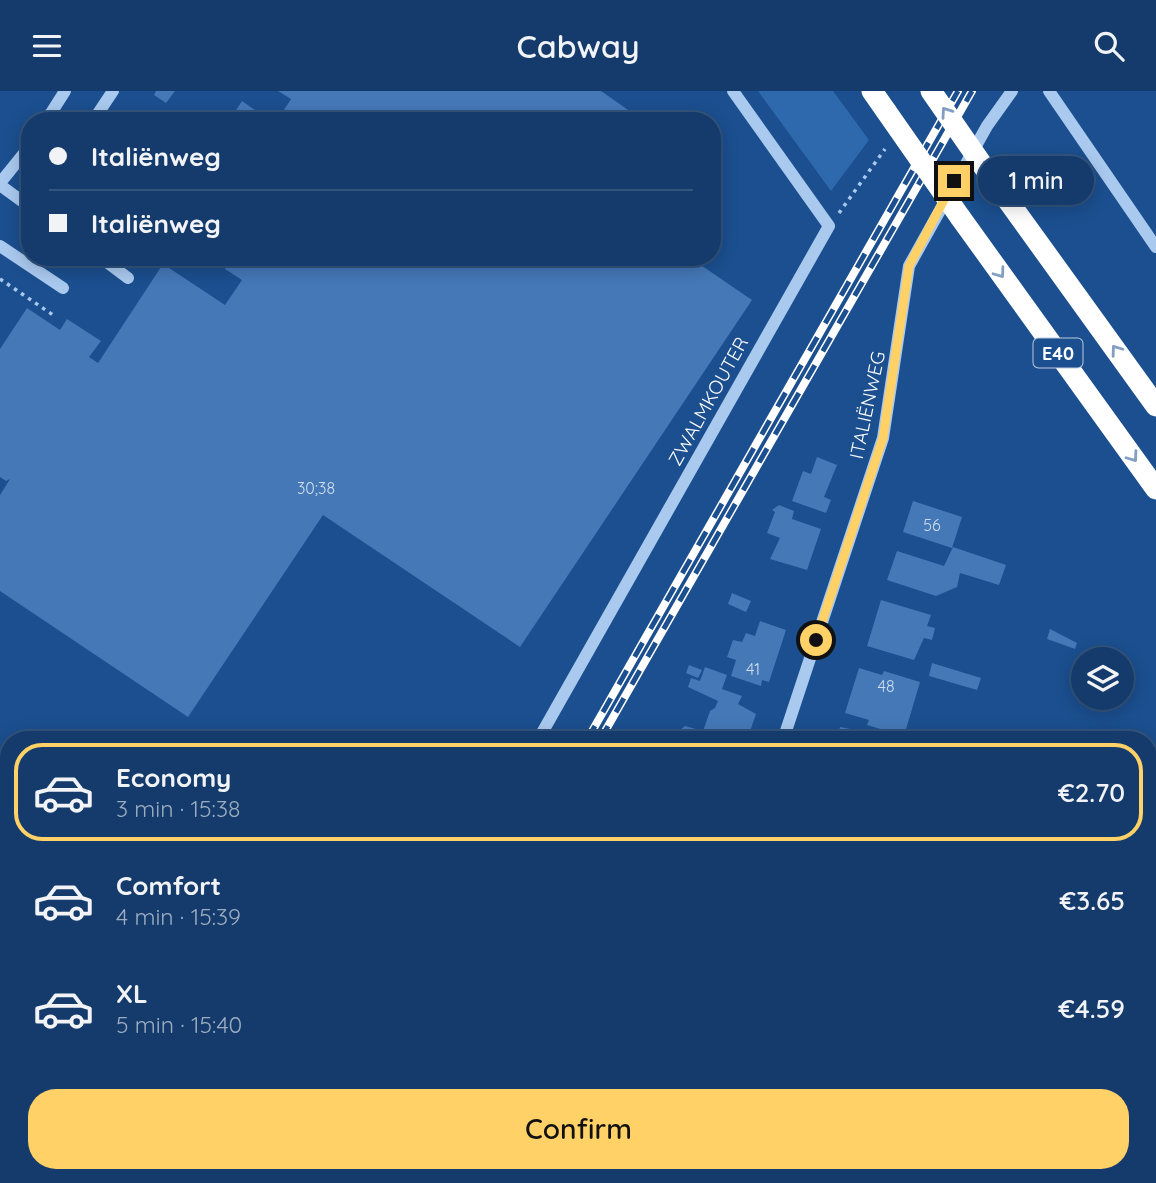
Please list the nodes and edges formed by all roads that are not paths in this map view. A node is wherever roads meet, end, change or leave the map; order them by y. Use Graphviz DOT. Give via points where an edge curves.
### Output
graph roads {
  1 [pos="65,91"];
  2 [pos="113,91"];
  3 [pos="733,91"];
  4 [pos="872,91"];
  5 [pos="931,91"];
  6 [pos="1012,91"];
  7 [pos="1049,91"];
  8 [pos="52,112"];
  9 [pos="98,112"];
  10 [pos="21,157"];
  11 [pos="0,184"];
  12 [pos="21,200"];
  13 [pos="0,246"];
  14 [pos="1156,247"];
  15 [pos="21,260"];
  16 [pos="30,266"];
  17 [pos="112,266"];
  18 [pos="128,278"];
  19 [pos="63,288"];
  20 [pos="1156,406"];
  21 [pos="1156,489"];
  22 [pos="543,731"];
  23 [pos="786,731"];
  1 -- 8 [label="street"];
  2 -- 9 [label="street"];
  3 -- 22 [label="street, ZWALMKOUTER" via="829,226"];
  4 -- 21 [label="highway, E40, one-way, bridge"];
  20 -- 5 [label="highway, E40, one-way, bridge"];
  6 -- 23 [label="street, ITALIËNWEG" via="986,125 909,266 883,438"];
  7 -- 14 [label="street"];
  10 -- 11 [label="street"];
  11 -- 12 [label="street"];
  13 -- 15 [label="street"];
  16 -- 19 [label="street"];
  17 -- 18 [label="street"];
}
